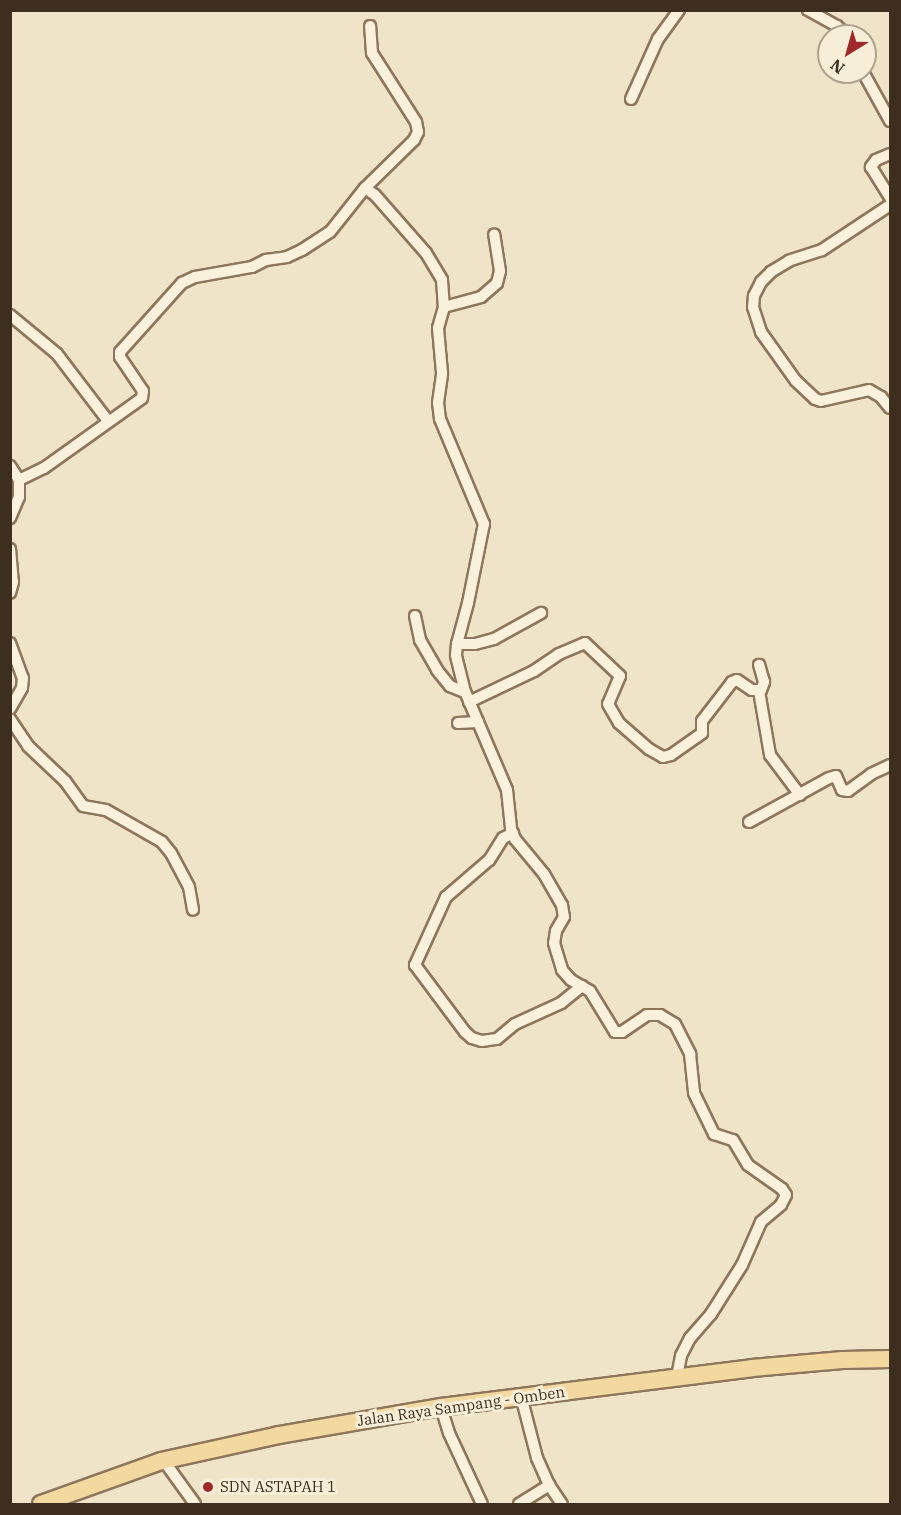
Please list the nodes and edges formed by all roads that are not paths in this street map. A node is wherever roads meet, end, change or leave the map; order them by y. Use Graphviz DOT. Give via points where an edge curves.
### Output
graph roads {
  1 [pos="679,10"];
  2 [pos="808,10"];
  3 [pos="833,24"];
  4 [pos="370,26"];
  5 [pos="870,84"];
  6 [pos="631,99"];
  7 [pos="891,121"];
  8 [pos="891,154"];
  9 [pos="365,188"];
  10 [pos="891,198"];
  11 [pos="891,205"];
  12 [pos="494,234"];
  13 [pos="444,307"];
  14 [pos="10,315"];
  15 [pos="891,408"];
  16 [pos="108,421"];
  17 [pos="10,466"];
  18 [pos="19,480"];
  19 [pos="10,518"];
  20 [pos="10,549"];
  21 [pos="10,593"];
  22 [pos="541,613"];
  23 [pos="415,616"];
  24 [pos="10,643"];
  25 [pos="456,644"];
  26 [pos="759,665"];
  27 [pos="759,691"];
  28 [pos="467,697"];
  29 [pos="10,709"];
  30 [pos="10,719"];
  31 [pos="478,722"];
  32 [pos="458,723"];
  33 [pos="891,765"];
  34 [pos="800,795"];
  35 [pos="749,822"];
  36 [pos="513,833"];
  37 [pos="193,910"];
  38 [pos="582,986"];
  39 [pos="891,1359"];
  40 [pos="677,1377"];
  41 [pos="521,1396"];
  42 [pos="441,1407"];
  43 [pos="164,1461"];
  44 [pos="549,1485"];
  45 [pos="41,1504"];
  46 [pos="195,1504"];
  47 [pos="483,1504"];
  48 [pos="519,1504"];
  49 [pos="562,1504"];
  1 -- 6 [label="street" via="658,39"];
  2 -- 3 [label="street"];
  4 -- 9 [label="street" via="372,53 418,129 414,140"];
  5 -- 7 [label="street"];
  8 -- 10 [label="street" via="876,160 871,167"];
  9 -- 13 [label="street" via="426,253 442,280"];
  9 -- 16 [label="street" via="330,232 302,250 252,267 182,283 121,349 119,355 143,394 135,405"];
  11 -- 15 [label="street" via="822,250 771,272 761,282 753,307 761,332 813,398 821,401 869,390"];
  12 -- 13 [label="street" via="500,271 497,283 481,297"];
  13 -- 25 [label="street" via="438,328 442,373 438,411 484,524"];
  14 -- 16 [label="street" via="57,354"];
  16 -- 18 [label="street" via="44,468"];
  17 -- 18 [label="street"];
  18 -- 19 [label="street" via="19,497"];
  20 -- 21 [label="street" via="14,582"];
  22 -- 25 [label="street" via="494,639"];
  23 -- 28 [label="street" via="420,640 437,670 450,686"];
  24 -- 29 [label="street" via="23,678"];
  25 -- 28 [label="street"];
  26 -- 27 [label="street" via="764,682"];
  27 -- 28 [label="street" via="737,680 732,682 702,722 702,733 663,757 619,723 608,702 620,676 585,643 534,671"];
  27 -- 34 [label="street" via="770,755"];
  28 -- 31 [label="street"];
  30 -- 37 [label="street" via="28,746 83,806 106,810 162,842 189,887"];
  31 -- 32 [label="street"];
  31 -- 36 [label="street" via="507,790"];
  33 -- 34 [label="street" via="848,791 842,790 834,776"];
  34 -- 35 [label="street"];
  36 -- 38 [label="street" via="562,906 564,917 554,937 555,953 567,977"];
  36 -- 38 [label="street" via="503,838 489,860 446,897 414,965 465,1032 482,1041 497,1039 515,1024 561,1003"];
  38 -- 40 [label="street" via="590,991 615,1032 622,1032 646,1015 660,1015 675,1024 690,1054 694,1093 714,1134 733,1140 748,1165 786,1194 781,1205 760,1222 742,1265 711,1314 690,1338"];
  39 -- 40 [label="main road, Jalan Raya Sampang - Omben" via="843,1360"];
  40 -- 41 [label="main road, Jalan Raya Sampang - Omben"];
  41 -- 42 [label="main road, Jalan Raya Sampang - Omben"];
  41 -- 44 [label="street" via="537,1458"];
  42 -- 43 [label="main road, Jalan Raya Sampang - Omben" via="279,1435"];
  42 -- 47 [label="street"];
  43 -- 45 [label="main road, Jalan Raya Sampang - Omben"];
  43 -- 46 [label="street"];
  44 -- 48 [label="street"];
  44 -- 49 [label="street"];
}
